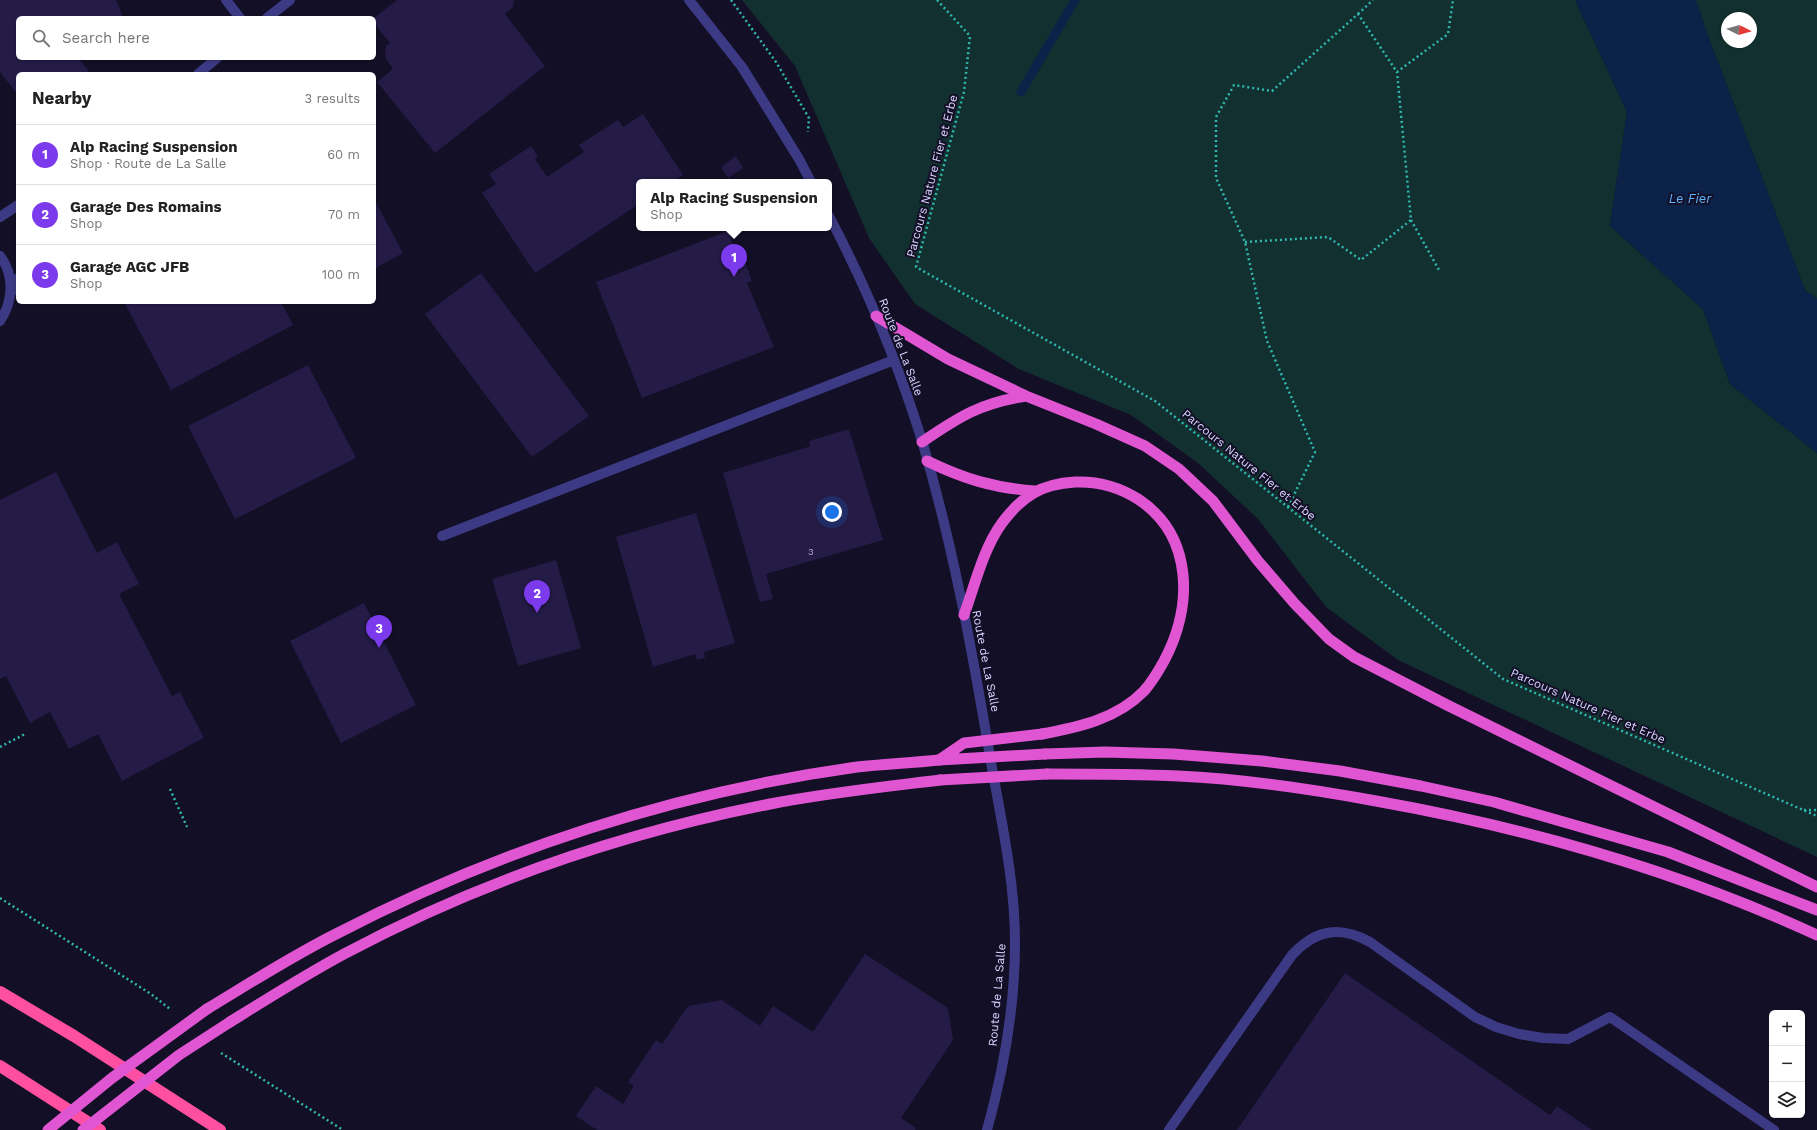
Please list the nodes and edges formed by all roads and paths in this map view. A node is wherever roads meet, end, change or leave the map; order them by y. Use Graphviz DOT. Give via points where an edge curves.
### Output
graph roads {
  1 [pos="226,0"];
  2 [pos="290,0"];
  3 [pos="689,0"];
  4 [pos="731,0"];
  5 [pos="937,0"];
  6 [pos="1373,0"];
  7 [pos="1453,0"];
  8 [pos="1358,14"];
  9 [pos="238,16"];
  10 [pos="270,16"];
  11 [pos="215,60"];
  12 [pos="200,72"];
  13 [pos="1397,72"];
  14 [pos="799,159"];
  15 [pos="809,179"];
  16 [pos="16,206"];
  17 [pos="0,217"];
  18 [pos="1411,220"];
  19 [pos="832,222"];
  20 [pos="1245,242"];
  21 [pos="0,256"];
  22 [pos="1439,270"];
  23 [pos="16,282"];
  24 [pos="10,294"];
  25 [pos="876,316"];
  26 [pos="0,321"];
  27 [pos="894,360"];
  28 [pos="1026,396"];
  29 [pos="922,442"];
  30 [pos="927,461"];
  31 [pos="1035,490"];
  32 [pos="1288,507"];
  33 [pos="442,536"];
  34 [pos="964,615"];
  35 [pos="25,734"];
  36 [pos="0,747"];
  37 [pos="939,760"];
  38 [pos="170,789"];
  39 [pos="1802,810"];
  40 [pos="1817,810"];
  41 [pos="1817,816"];
  42 [pos="187,827"];
  43 [pos="1817,888"];
  44 [pos="1817,910"];
  45 [pos="1817,935"];
  46 [pos="0,992"];
  47 [pos="0,1066"];
  48 [pos="48,1130"];
  49 [pos="82,1130"];
  50 [pos="100,1130"];
  51 [pos="220,1130"];
  52 [pos="987,1130"];
  53 [pos="1169,1130"];
  54 [pos="1774,1130"];
  1 -- 9 [label="street"];
  2 -- 10 [label="street"];
  3 -- 14 [label="street" via="742,67"];
  4 -- 14 [label="path" via="776,62 809,118 807,139"];
  5 -- 32 [label="path, Parcours Nature Fier et Erbe" via="970,36 964,92 916,267 1155,401"];
  6 -- 8 [label="path"];
  7 -- 13 [label="path" via="1448,34"];
  8 -- 13 [label="path"];
  8 -- 20 [label="path" via="1272,91 1234,85 1216,117 1216,178"];
  11 -- 12 [label="street"];
  13 -- 18 [label="path"];
  14 -- 15 [label="street"];
  16 -- 17 [label="street"];
  18 -- 20 [label="path" via="1361,260 1328,237"];
  18 -- 22 [label="path"];
  19 -- 25 [label="street, Route de La Salle"];
  20 -- 32 [label="path" via="1267,341 1316,452"];
  21 -- 24 [label="street" via="8,271"];
  23 -- 24 [label="street"];
  24 -- 26 [label="street" via="7,308"];
  25 -- 27 [label="street, Route de La Salle"];
  25 -- 28 [label="highway" via="948,359"];
  27 -- 29 [label="street, Route de La Salle"];
  27 -- 33 [label="street"];
  28 -- 29 [label="highway" via="983,406 963,415"];
  28 -- 43 [label="highway" via="1145,446 1179,469 1213,501 1258,561 1295,604 1329,639 1354,657"];
  29 -- 30 [label="street, Route de La Salle"];
  30 -- 31 [label="highway" via="956,475 981,483"];
  30 -- 34 [label="street, Route de La Salle" via="943,519"];
  31 -- 34 [label="highway" via="1016,506 1002,524 989,547"];
  31 -- 37 [label="highway, bridge" via="1061,483 1086,482 1110,485 1128,493 1153,511 1164,524 1179,552 1184,592 1176,633 1157,674 1144,691 1115,713 1096,722 1042,734 964,743"];
  32 -- 39 [label="path, Parcours Nature Fier et Erbe" via="1504,679"];
  34 -- 52 [label="street, Route de La Salle" via="1011,881 1014,911 1012,1007 1003,1066"];
  35 -- 36 [label="path"];
  37 -- 44 [label="highway, bridge" via="1105,752 1262,761 1340,771 1494,802 1668,852"];
  37 -- 48 [label="highway, bridge" via="858,767 688,800 617,820 451,879 336,934 207,1009 112,1078"];
  38 -- 42 [label="path"];
  39 -- 40 [label="path"];
  39 -- 41 [label="path, Parcours Nature Fier et Erbe"];
  45 -- 49 [label="highway, bridge" via="1656,871 1580,847 1435,812 1346,796 1180,776 1046,774 940,780 770,804 671,827 580,854 487,888 345,954 291,985 178,1055"];
  46 -- 51 [label="highway" via="74,1036"];
  47 -- 50 [label="highway"];
  53 -- 54 [label="street" via="1292,955 1314,936 1328,932 1343,932 1357,935 1370,942 1475,1017 1496,1027 1543,1038 1568,1039 1610,1017"];
}
